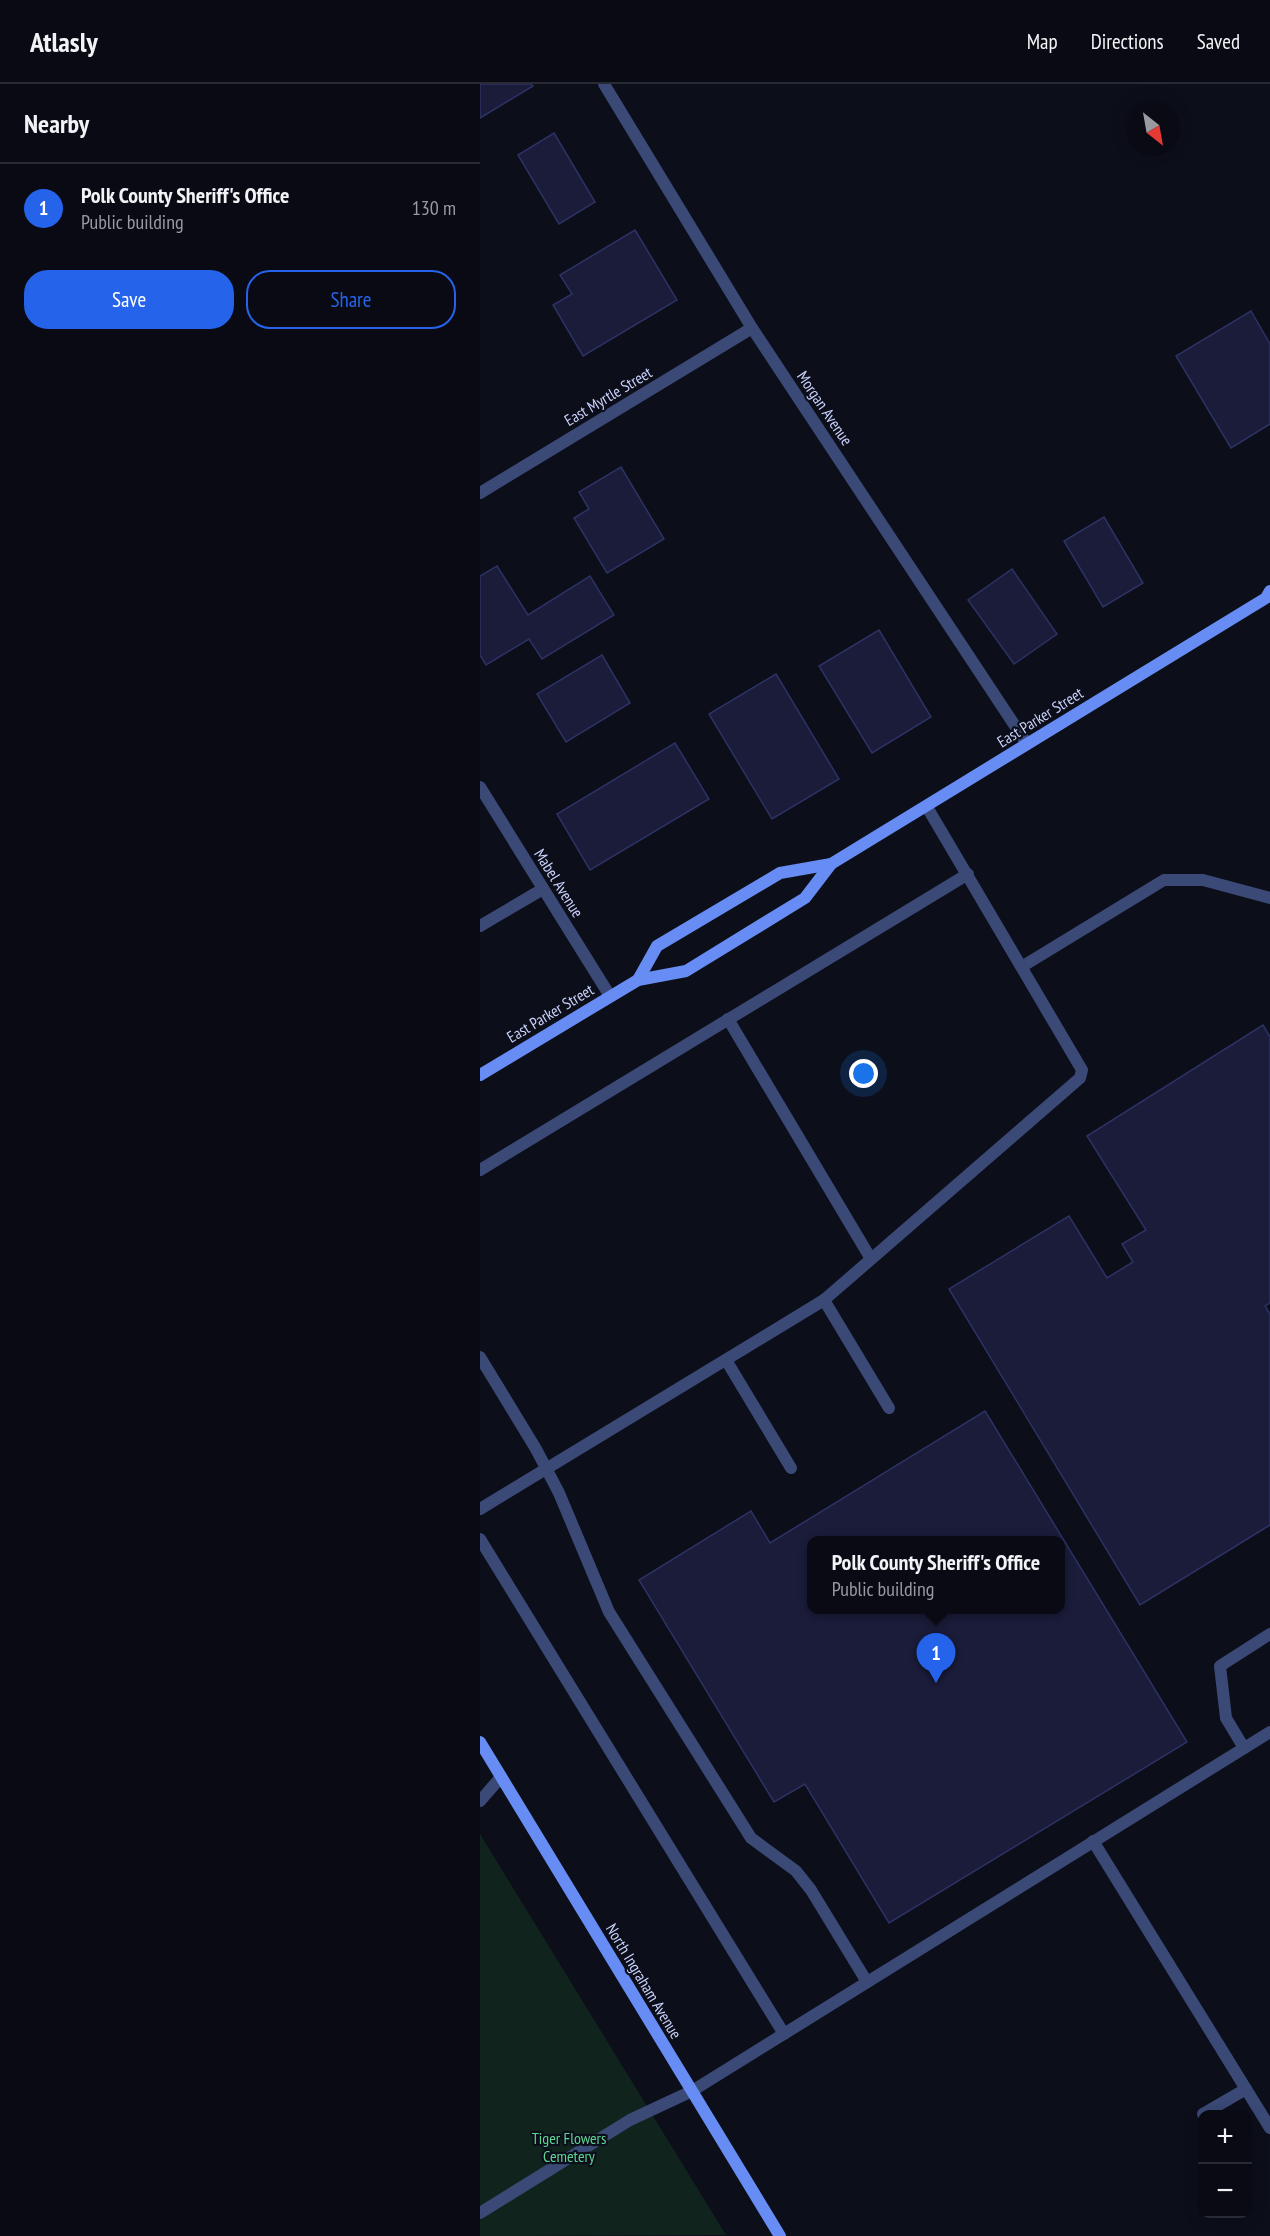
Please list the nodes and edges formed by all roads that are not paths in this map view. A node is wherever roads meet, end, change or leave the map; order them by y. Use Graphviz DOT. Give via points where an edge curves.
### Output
graph roads {
  1 [pos="604,84"];
  2 [pos="752,328"];
  3 [pos="480,493"];
  4 [pos="1269,596"];
  5 [pos="1027,744"];
  6 [pos="480,787"];
  7 [pos="927,807"];
  8 [pos="831,864"];
  9 [pos="968,874"];
  10 [pos="543,889"];
  11 [pos="1270,898"];
  12 [pos="480,927"];
  13 [pos="1023,966"];
  14 [pos="638,980"];
  15 [pos="610,996"];
  16 [pos="728,1019"];
  17 [pos="480,1075"];
  18 [pos="480,1170"];
  19 [pos="871,1259"];
  20 [pos="824,1300"];
  21 [pos="480,1357"];
  22 [pos="726,1360"];
  23 [pos="889,1408"];
  24 [pos="791,1468"];
  25 [pos="546,1470"];
  26 [pos="480,1509"];
  27 [pos="480,1539"];
  28 [pos="1270,1634"];
  29 [pos="1270,1732"];
  30 [pos="480,1742"];
  31 [pos="1244,1748"];
  32 [pos="501,1777"];
  33 [pos="480,1801"];
  34 [pos="1093,1841"];
  35 [pos="867,1982"];
  36 [pos="784,2034"];
  37 [pos="1246,2089"];
  38 [pos="692,2091"];
  39 [pos="1211,2110"];
  40 [pos="1270,2127"];
  41 [pos="480,2213"];
  42 [pos="780,2236"];
  1 -- 2 [label="street, Morgan Avenue"];
  2 -- 3 [label="street, East Myrtle Street"];
  2 -- 5 [label="street, Morgan Avenue"];
  4 -- 5 [label="street, East Parker Street"];
  5 -- 7 [label="street, East Parker Street"];
  6 -- 10 [label="street, Mabel Avenue"];
  7 -- 8 [label="street, East Parker Street"];
  7 -- 9 [label="street"];
  8 -- 14 [label="street, East Parker Street" via="805,898 686,971"];
  8 -- 14 [label="street, East Parker Street" via="780,873 657,946"];
  9 -- 13 [label="street"];
  9 -- 16 [label="street"];
  10 -- 12 [label="street"];
  10 -- 15 [label="street, Mabel Avenue"];
  11 -- 13 [label="street" via="1203,880 1164,880"];
  13 -- 19 [label="street" via="1082,1070 1080,1078"];
  14 -- 15 [label="street, East Parker Street"];
  15 -- 17 [label="street, East Parker Street"];
  16 -- 18 [label="street"];
  16 -- 19 [label="street"];
  19 -- 20 [label="street"];
  20 -- 22 [label="street"];
  20 -- 23 [label="street"];
  21 -- 25 [label="street"];
  22 -- 24 [label="street"];
  22 -- 25 [label="street"];
  25 -- 26 [label="street"];
  25 -- 35 [label="street" via="609,1612 751,1838 796,1871"];
  27 -- 36 [label="street"];
  28 -- 31 [label="street" via="1220,1666 1226,1718"];
  29 -- 31 [label="street"];
  30 -- 32 [label="street, North Ingraham Avenue"];
  31 -- 34 [label="street"];
  32 -- 33 [label="street"];
  32 -- 38 [label="street, North Ingraham Avenue"];
  34 -- 35 [label="street"];
  34 -- 37 [label="street"];
  35 -- 36 [label="street"];
  36 -- 38 [label="street"];
  37 -- 39 [label="street"];
  37 -- 40 [label="street"];
  38 -- 41 [label="street" via="630,2120"];
  38 -- 42 [label="street, North Ingraham Avenue"];
}
